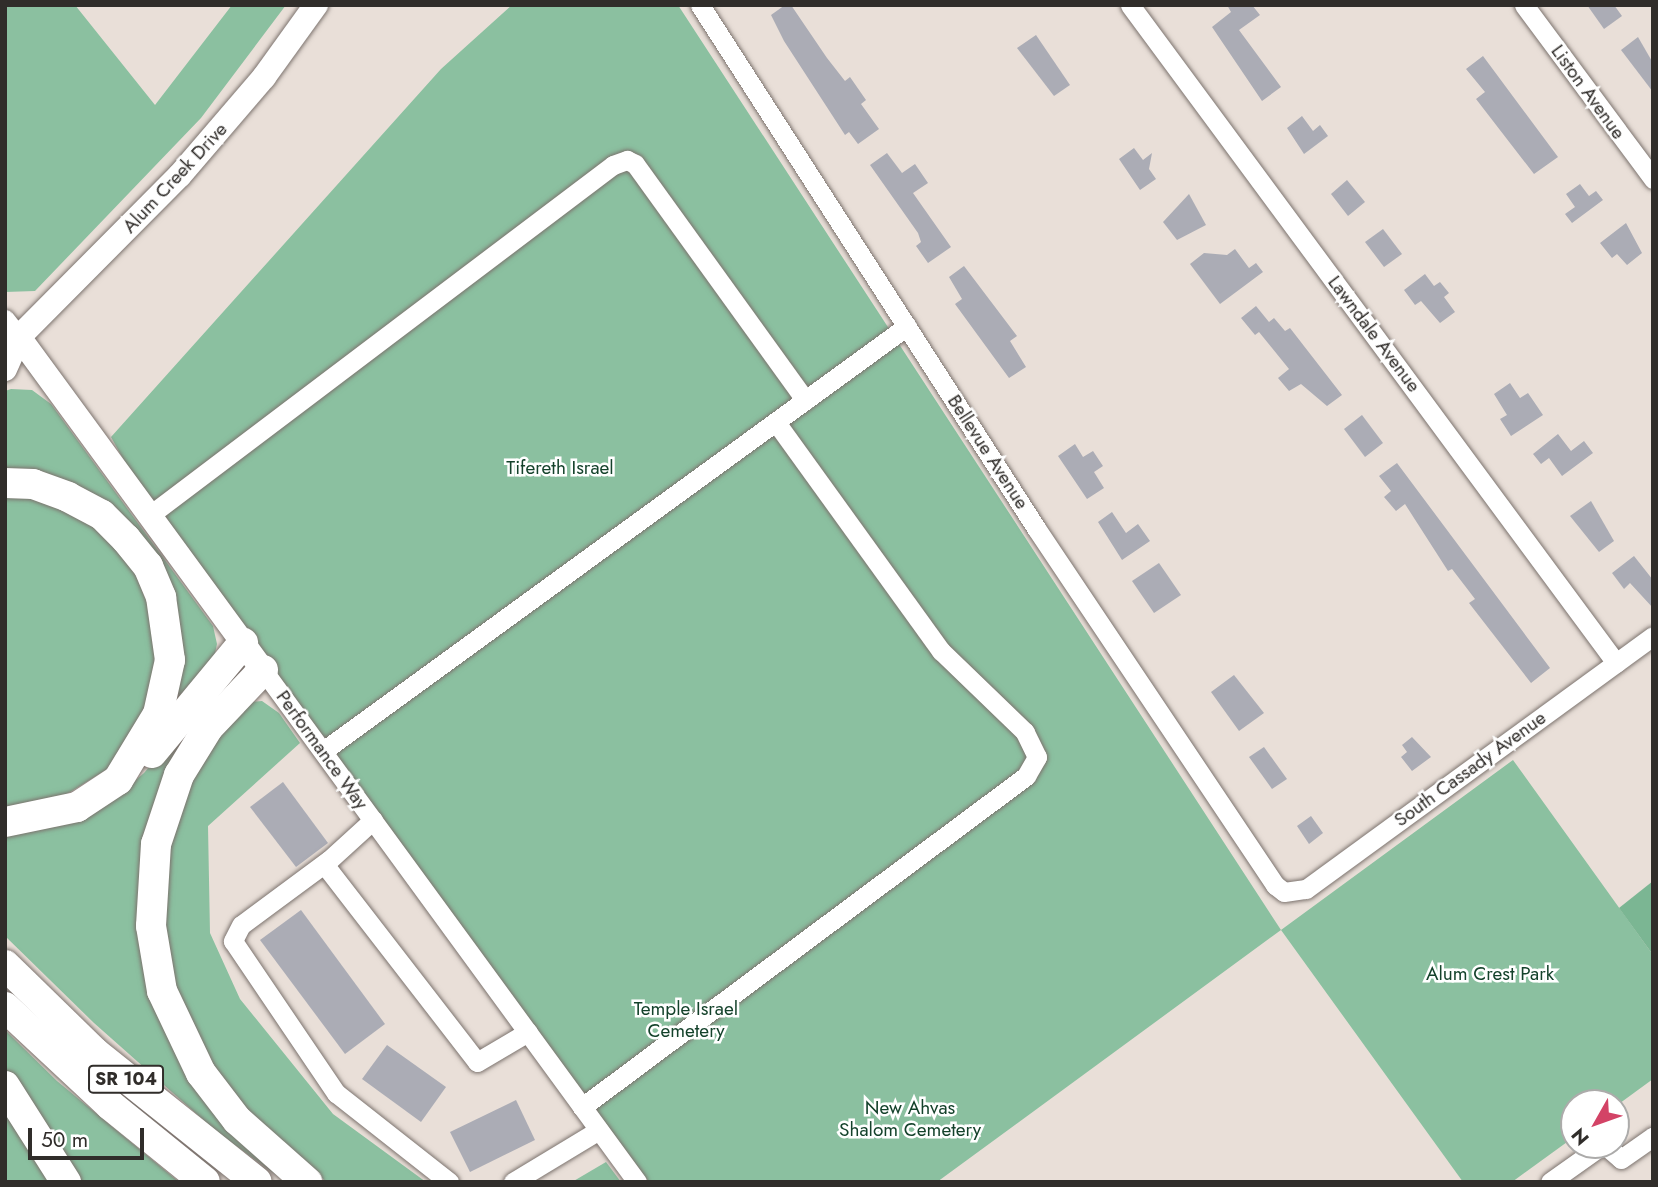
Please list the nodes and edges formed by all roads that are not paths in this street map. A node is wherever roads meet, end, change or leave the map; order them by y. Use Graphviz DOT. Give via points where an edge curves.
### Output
graph roads {
  1 [pos="316,5"];
  2 [pos="700,5"];
  3 [pos="1130,5"];
  4 [pos="1524,5"];
  5 [pos="1653,179"];
  6 [pos="907,326"];
  7 [pos="10,333"];
  8 [pos="5,369"];
  9 [pos="805,400"];
  10 [pos="776,422"];
  11 [pos="5,483"];
  12 [pos="150,515"];
  13 [pos="1653,636"];
  14 [pos="243,643"];
  15 [pos="1616,663"];
  16 [pos="263,670"];
  17 [pos="323,751"];
  18 [pos="118,780"];
  19 [pos="373,820"];
  20 [pos="5,822"];
  21 [pos="324,864"];
  22 [pos="1284,892"];
  23 [pos="5,965"];
  24 [pos="5,1007"];
  25 [pos="528,1032"];
  26 [pos="5,1086"];
  27 [pos="582,1107"];
  28 [pos="599,1130"];
  29 [pos="1653,1137"];
  30 [pos="1630,1153"];
  31 [pos="1583,1159"];
  32 [pos="66,1182"];
  33 [pos="205,1182"];
  34 [pos="257,1182"];
  35 [pos="307,1182"];
  36 [pos="449,1182"];
  37 [pos="513,1182"];
  38 [pos="637,1182"];
  39 [pos="1550,1182"];
  1 -- 7 [label="main road, Alum Creek Drive" via="264,77 180,175"];
  2 -- 6 [label="street, Bellevue Avenue"];
  3 -- 15 [label="street, Lawndale Avenue"];
  4 -- 5 [label="street, Liston Avenue"];
  6 -- 9 [label="street"];
  6 -- 22 [label="street, Bellevue Avenue" via="1051,551"];
  7 -- 8 [label="main road, Alum Creek Drive"];
  7 -- 12 [label="main road, Performance Way"];
  9 -- 10 [label="street"];
  9 -- 12 [label="street" via="635,164 627,160 613,165"];
  10 -- 17 [label="street"];
  10 -- 27 [label="street" via="941,651 1025,732 1037,757 1026,776"];
  11 -- 18 [label="highway" via="33,484 102,515 148,566 161,597 169,632 167,687 146,738"];
  12 -- 14 [label="main road, Performance Way"];
  13 -- 15 [label="street, South Cassady Avenue"];
  14 -- 16 [label="main road, Performance Way"];
  14 -- 18 [label="highway" via="153,751"];
  15 -- 22 [label="street, South Cassady Avenue" via="1306,889"];
  16 -- 17 [label="street, Performance Way"];
  16 -- 35 [label="highway" via="208,728 179,775 156,844 151,926 162,991 201,1073 237,1120"];
  17 -- 19 [label="street, Performance Way"];
  18 -- 20 [label="highway" via="77,807"];
  19 -- 21 [label="street"];
  19 -- 25 [label="street, Performance Way"];
  21 -- 25 [label="street" via="477,1062"];
  21 -- 36 [label="street" via="242,925 233,941 336,1093"];
  23 -- 34 [label="highway, SR 104" via="94,1052"];
  24 -- 33 [label="highway, SR 104" via="110,1105"];
  25 -- 27 [label="street, Performance Way"];
  26 -- 32 [label="highway"];
  27 -- 28 [label="street, Performance Way"];
  28 -- 37 [label="street"];
  28 -- 38 [label="street, Performance Way"];
  29 -- 30 [label="street"];
  31 -- 39 [label="street"];
}
